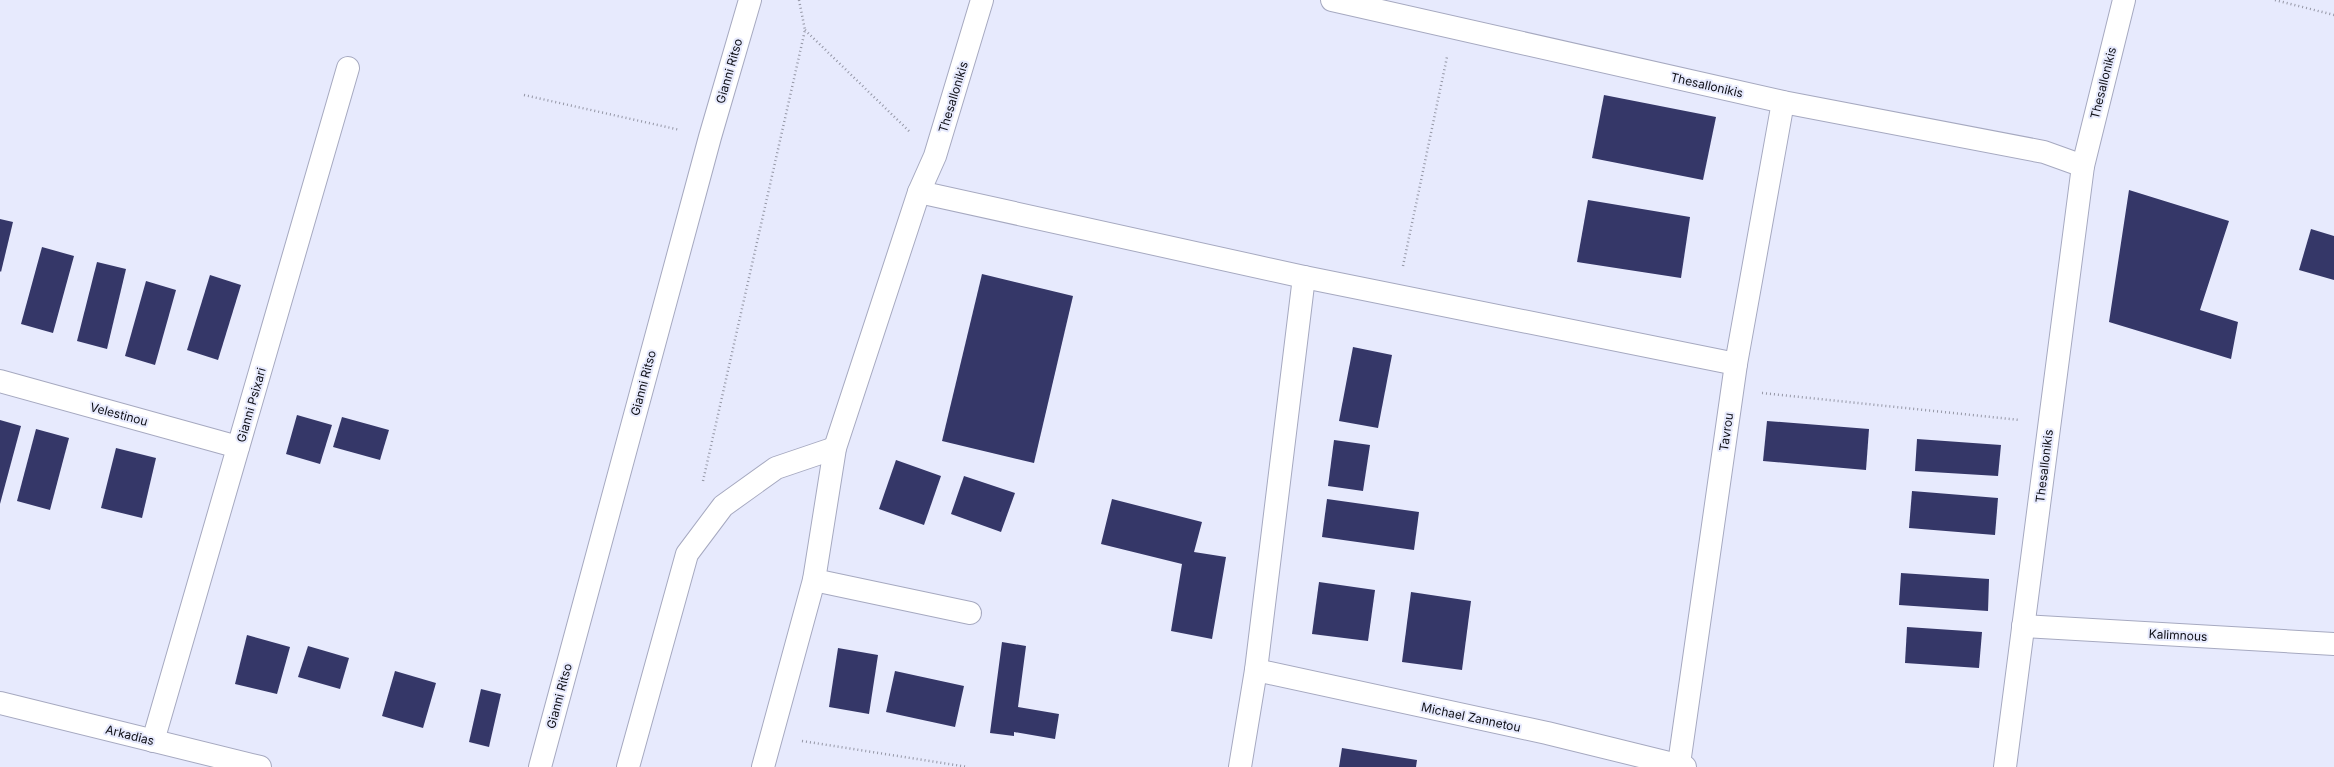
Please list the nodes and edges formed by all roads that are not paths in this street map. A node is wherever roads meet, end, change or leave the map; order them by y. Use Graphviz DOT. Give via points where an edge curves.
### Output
graph roads {
  1 [pos="750,0"];
  2 [pos="982,0"];
  3 [pos="1332,0"];
  4 [pos="2124,0"];
  5 [pos="348,68"];
  6 [pos="1783,102"];
  7 [pos="2083,166"];
  8 [pos="919,192"];
  9 [pos="1304,277"];
  10 [pos="1736,364"];
  11 [pos="0,381"];
  12 [pos="238,448"];
  13 [pos="835,448"];
  14 [pos="814,580"];
  15 [pos="970,613"];
  16 [pos="2023,626"];
  17 [pos="2334,644"];
  18 [pos="1256,670"];
  19 [pos="0,703"];
  20 [pos="153,741"];
  21 [pos="1682,765"];
  22 [pos="260,767"];
  23 [pos="540,767"];
  24 [pos="628,767"];
  25 [pos="763,767"];
  26 [pos="1240,767"];
  27 [pos="2005,767"];
  1 -- 23 [label="street, Gianni Ritso" via="710,137"];
  2 -- 8 [label="street, Thesallonikis" via="935,156"];
  3 -- 6 [label="street, Thesallonikis"];
  4 -- 7 [label="street, Thesallonikis"];
  5 -- 12 [label="street, Gianni Psixari"];
  6 -- 7 [label="street, Thesallonikis" via="2044,152"];
  6 -- 10 [label="street, Tavrou"];
  7 -- 16 [label="street, Thesallonikis"];
  8 -- 9 [label="street"];
  8 -- 13 [label="street, Thesallonikis"];
  9 -- 10 [label="street"];
  9 -- 18 [label="street"];
  10 -- 21 [label="street, Tavrou"];
  11 -- 12 [label="street, Velestinou"];
  12 -- 20 [label="street, Gianni Psixari"];
  13 -- 14 [label="street, Thesallonikis"];
  13 -- 24 [label="street" via="770,472 723,506 687,554"];
  14 -- 15 [label="street"];
  14 -- 25 [label="street, Thesallonikis"];
  16 -- 17 [label="street, Kalimnous"];
  16 -- 27 [label="street, Thesallonikis"];
  18 -- 21 [label="street, Michael Zannetou"];
  18 -- 26 [label="street"];
  19 -- 20 [label="street, Arkadias"];
  20 -- 22 [label="street, Arkadias"];
}
